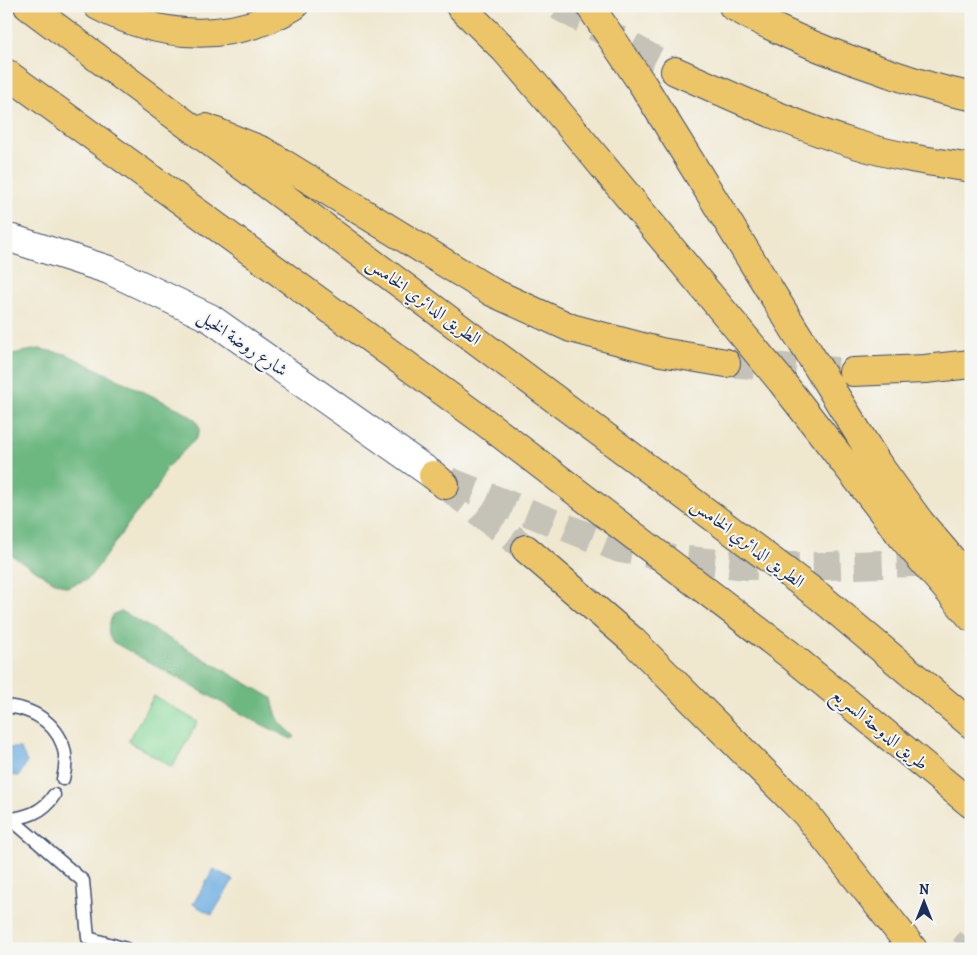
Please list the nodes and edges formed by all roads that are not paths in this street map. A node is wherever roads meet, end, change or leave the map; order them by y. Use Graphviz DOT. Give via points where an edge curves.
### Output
graph roads {
  1 [pos="28,6"];
  2 [pos="98,6"];
  3 [pos="294,6"];
  4 [pos="460,6"];
  5 [pos="590,6"];
  6 [pos="733,6"];
  7 [pos="675,71"];
  8 [pos="6,73"];
  9 [pos="971,96"];
  10 [pos="169,113"];
  11 [pos="971,168"];
  12 [pos="6,239"];
  13 [pos="726,363"];
  14 [pos="971,364"];
  15 [pos="853,372"];
  16 [pos="442,480"];
  17 [pos="526,549"];
  18 [pos="971,582"];
  19 [pos="971,617"];
  20 [pos="6,706"];
  21 [pos="971,724"];
  22 [pos="63,779"];
  23 [pos="54,796"];
  24 [pos="971,804"];
  25 [pos="8,819"];
  26 [pos="126,949"];
  27 [pos="913,949"];
  1 -- 10 [label="main road, الطريق الدائري الخامس"];
  2 -- 3 [label="main road" via="151,28 218,32 252,25"];
  4 -- 19 [label="main road" via="505,50 554,107 781,381 903,538"];
  5 -- 18 [label="main road" via="643,85 877,463 920,522"];
  6 -- 9 [label="main road" via="854,62"];
  7 -- 11 [label="main road" via="798,125 848,142 916,159"];
  8 -- 24 [label="main road, طريق الدوحة السريع" via="482,420 789,654"];
  10 -- 13 [label="main road" via="263,151 492,292 571,328 661,352"];
  10 -- 21 [label="main road, الطريق الدائري الخامس" via="819,596"];
  12 -- 16 [label="street, شارع روضة الخيل" via="109,270 210,318"];
  14 -- 15 [label="main road"];
  17 -- 27 [label="main road" via="632,640 806,814"];
  20 -- 22 [label="lane" via="36,713 50,724 60,738 65,754"];
  23 -- 25 [label="lane" via="37,812"];
  25 -- 26 [label="lane" via="82,881 88,938"];
}
